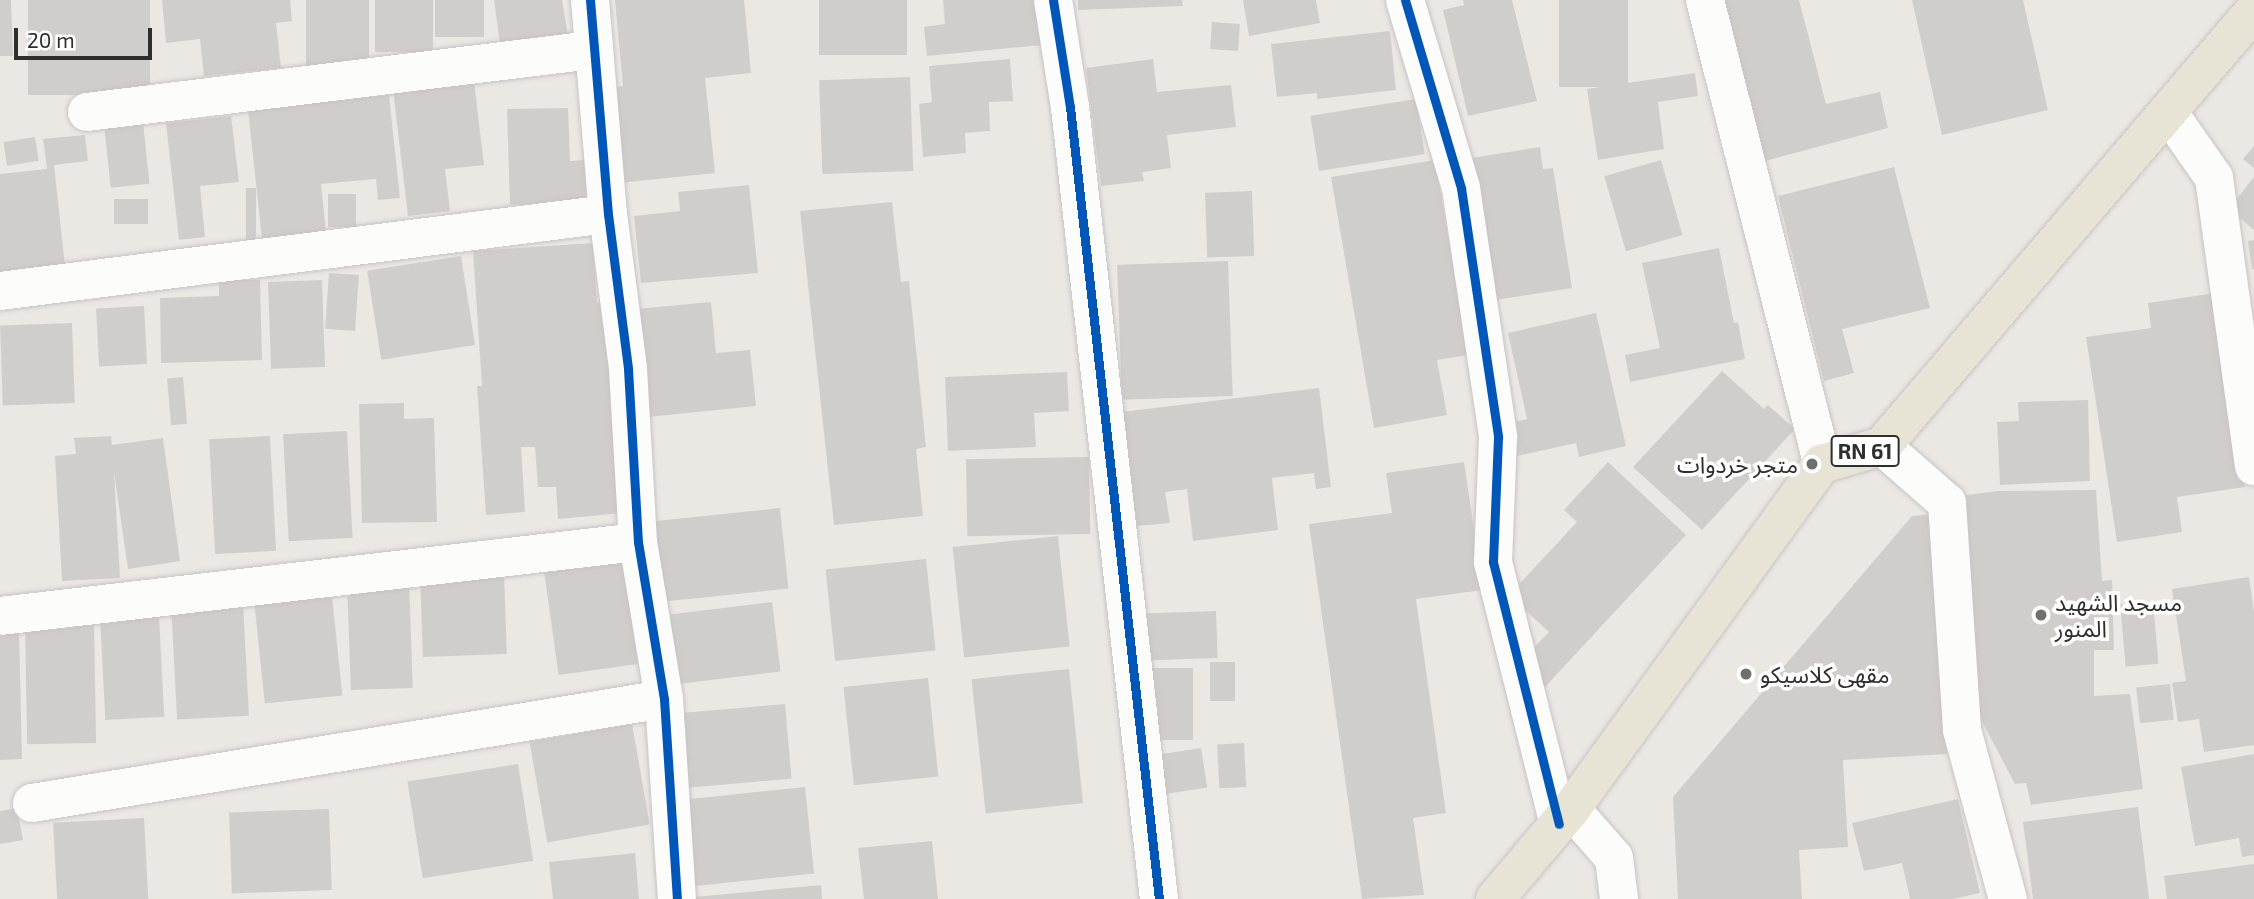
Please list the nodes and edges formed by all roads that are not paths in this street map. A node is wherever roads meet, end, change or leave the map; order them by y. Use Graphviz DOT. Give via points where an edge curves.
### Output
graph roads {
  1 [pos="590,0"];
  2 [pos="1053,0"];
  3 [pos="1405,0"];
  4 [pos="1705,0"];
  5 [pos="2254,11"];
  6 [pos="592,50"];
  7 [pos="87,112"];
  8 [pos="2168,112"];
  9 [pos="608,214"];
  10 [pos="0,291"];
  11 [pos="1882,446"];
  12 [pos="1822,464"];
  13 [pos="2254,466"];
  14 [pos="638,542"];
  15 [pos="0,616"];
  16 [pos="664,699"];
  17 [pos="32,803"];
  18 [pos="1565,817"];
  19 [pos="677,899"];
  20 [pos="1159,899"];
  21 [pos="1495,899"];
  22 [pos="1619,899"];
  23 [pos="2008,899"];
  1 -- 6 [label="street"];
  2 -- 20 [label="street" via="1070,107"];
  3 -- 18 [label="street" via="1461,188 1498,437 1493,562"];
  4 -- 12 [label="street"];
  5 -- 8 [label="main road, RN 61"];
  6 -- 7 [label="street"];
  6 -- 9 [label="street"];
  8 -- 11 [label="main road, RN 61"];
  8 -- 13 [label="street" via="2214,178"];
  9 -- 10 [label="street"];
  9 -- 14 [label="street" via="628,369"];
  11 -- 12 [label="main road, RN 61"];
  11 -- 23 [label="street" via="1947,503 1962,730"];
  12 -- 18 [label="main road, RN 61"];
  14 -- 15 [label="street"];
  14 -- 16 [label="street"];
  16 -- 17 [label="street"];
  16 -- 19 [label="street"];
  18 -- 21 [label="main road, RN 61"];
  18 -- 22 [label="street" via="1614,859"];
}
